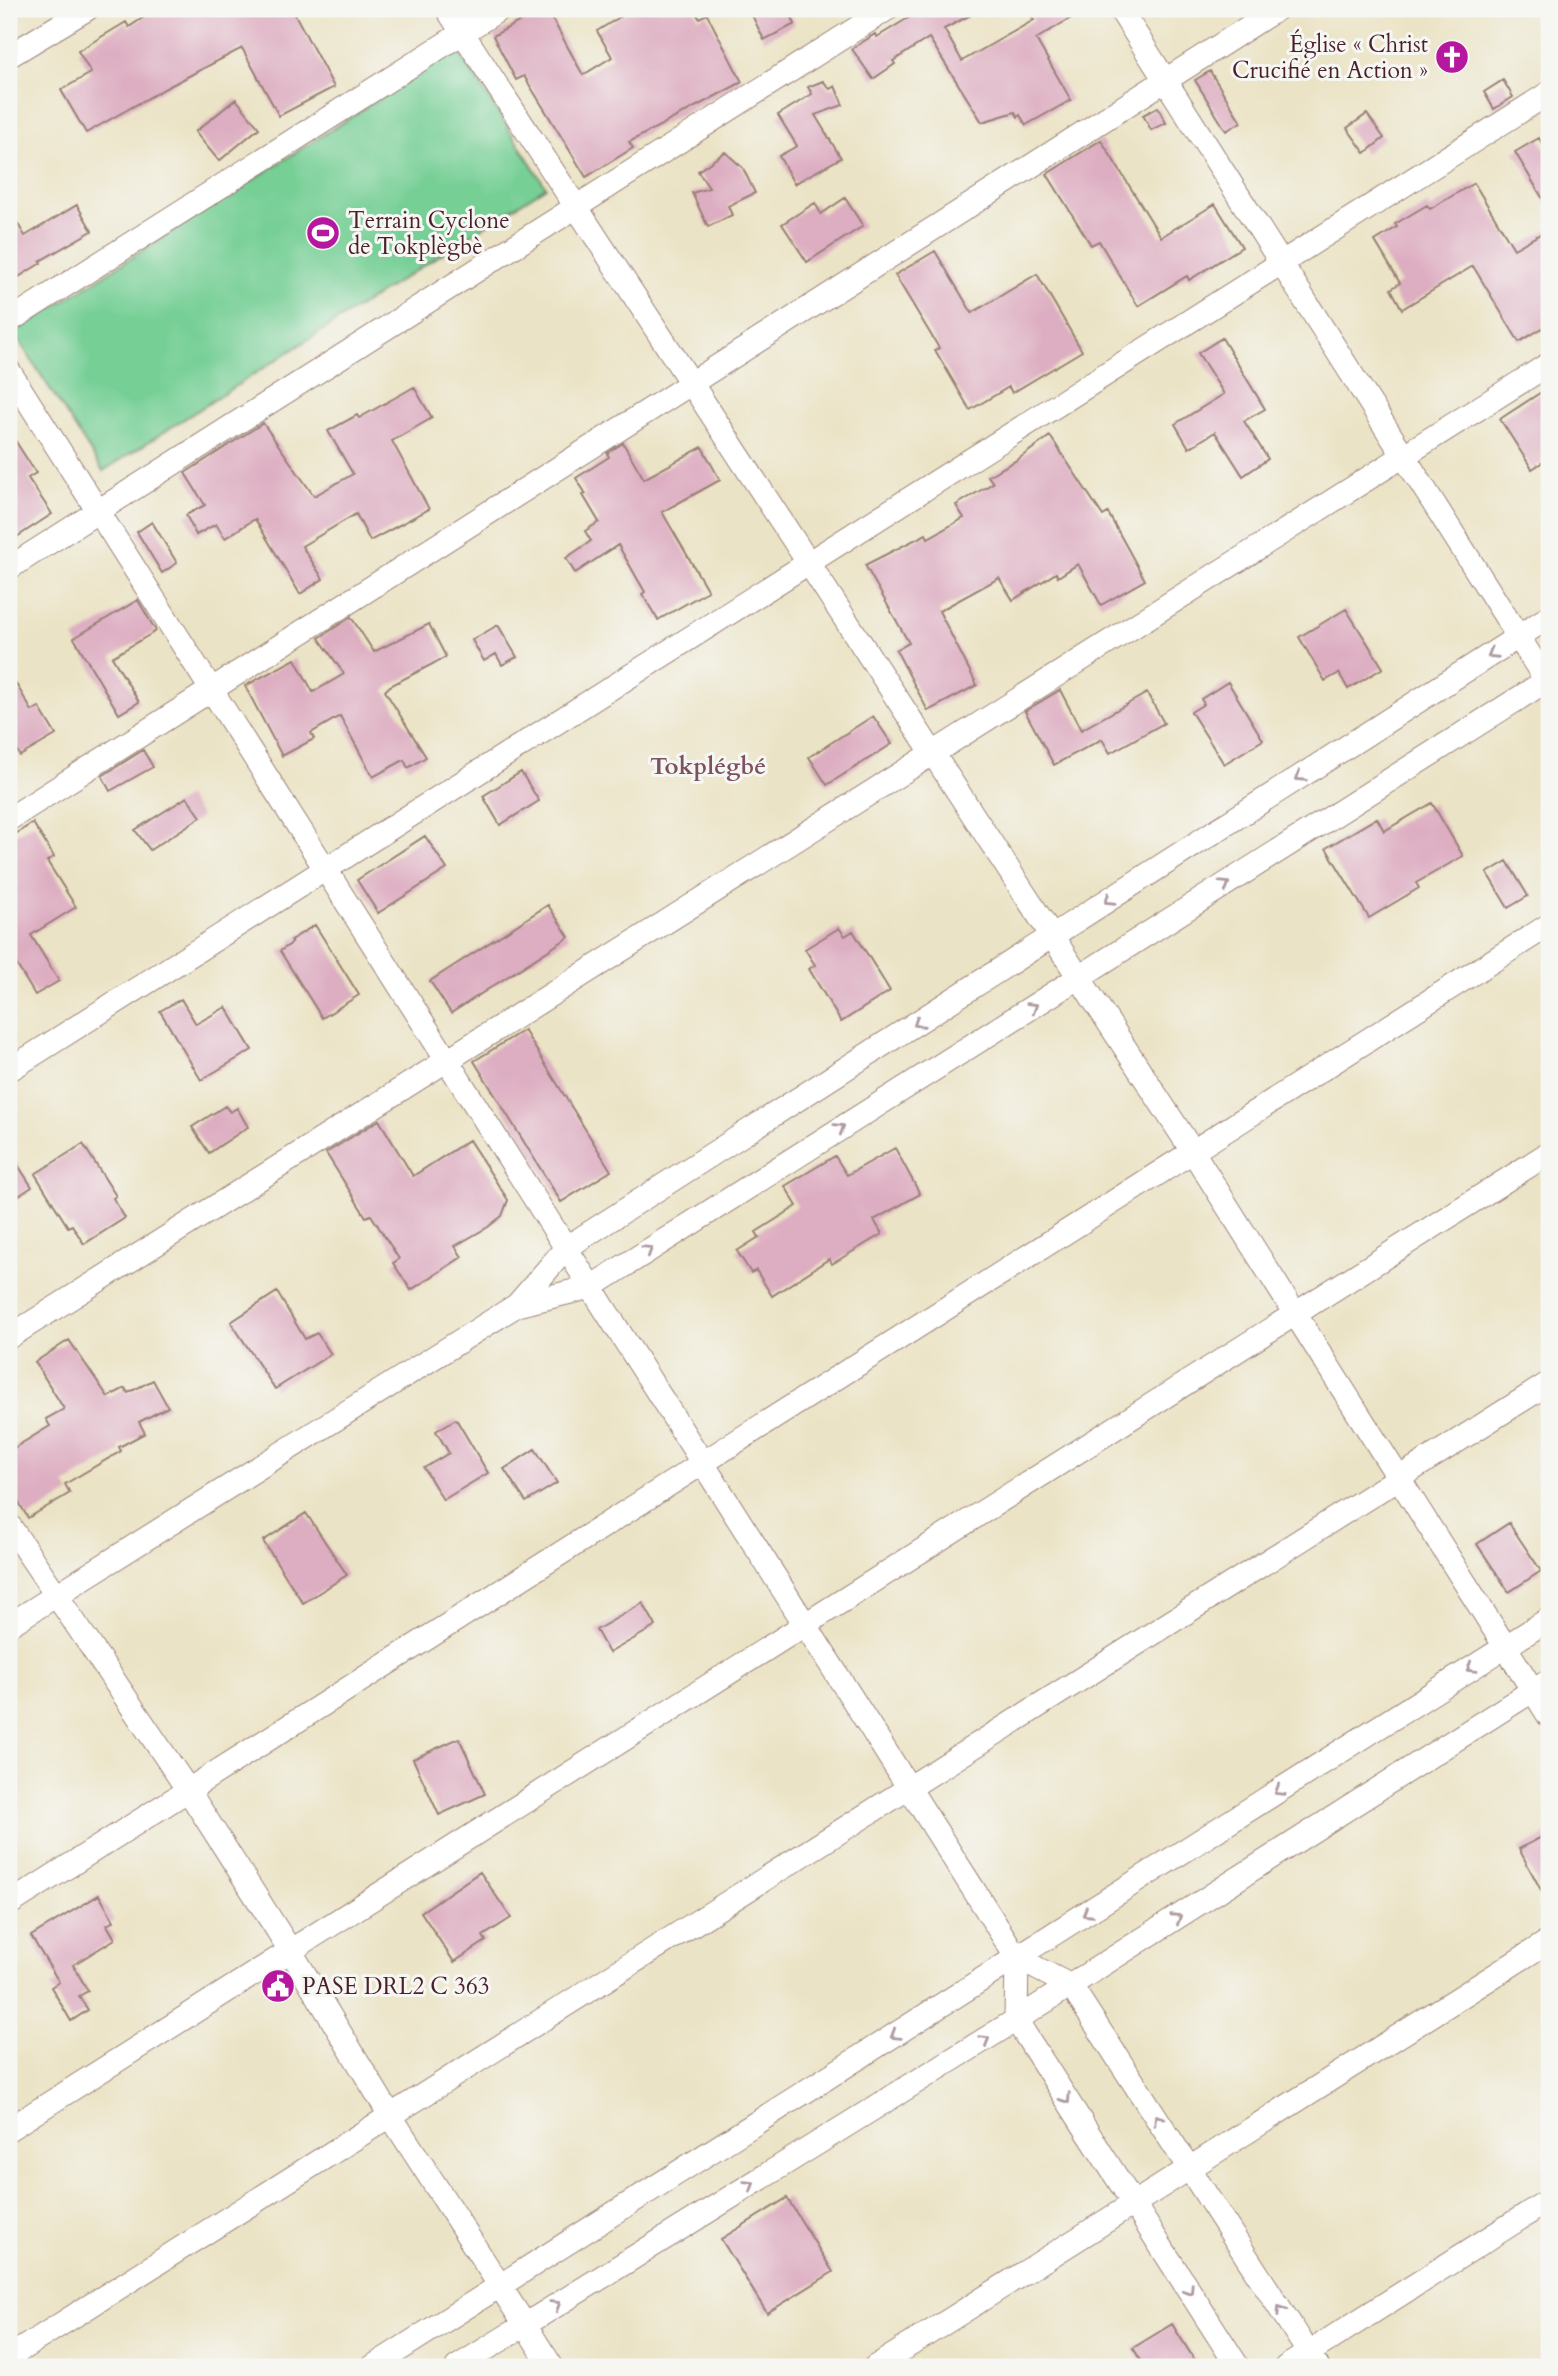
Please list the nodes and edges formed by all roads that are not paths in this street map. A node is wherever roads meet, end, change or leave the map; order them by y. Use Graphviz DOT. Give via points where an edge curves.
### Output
graph roads {
  1 [pos="87,9"];
  2 [pos="447,9"];
  3 [pos="500,9"];
  4 [pos="887,9"];
  5 [pos="1120,9"];
  6 [pos="1277,9"];
  7 [pos="462,33"];
  8 [pos="9,57"];
  9 [pos="1165,80"];
  10 [pos="1549,93"];
  11 [pos="576,207"];
  12 [pos="1281,263"];
  13 [pos="9,321"];
  14 [pos="1549,364"];
  15 [pos="9,372"];
  16 [pos="691,384"];
  17 [pos="1404,456"];
  18 [pos="98,512"];
  19 [pos="808,563"];
  20 [pos="9,568"];
  21 [pos="1549,617"];
  22 [pos="1518,637"];
  23 [pos="1548,682"];
  24 [pos="212,691"];
  25 [pos="932,753"];
  26 [pos="9,819"];
  27 [pos="326,870"];
  28 [pos="1549,925"];
  29 [pos="1052,936"];
  30 [pos="1080,977"];
  31 [pos="446,1060"];
  32 [pos="9,1070"];
  33 [pos="1193,1152"];
  34 [pos="1549,1153"];
  35 [pos="566,1248"];
  36 [pos="591,1287"];
  37 [pos="517,1305"];
  38 [pos="1294,1315"];
  39 [pos="9,1337"];
  40 [pos="1549,1383"];
  41 [pos="703,1463"];
  42 [pos="1399,1478"];
  43 [pos="9,1525"];
  44 [pos="57,1594"];
  45 [pos="1549,1619"];
  46 [pos="9,1625"];
  47 [pos="805,1625"];
  48 [pos="1506,1646"];
  49 [pos="1541,1686"];
  50 [pos="1549,1716"];
  51 [pos="909,1788"];
  52 [pos="188,1790"];
  53 [pos="9,1904"];
  54 [pos="1549,1941"];
  55 [pos="290,1950"];
  56 [pos="1017,1958"];
  57 [pos="1071,1986"];
  58 [pos="1016,2020"];
  59 [pos="390,2115"];
  60 [pos="9,2129"];
  61 [pos="1190,2169"];
  62 [pos="1549,2200"];
  63 [pos="1134,2204"];
  64 [pos="500,2286"];
  65 [pos="524,2325"];
  66 [pos="9,2357"];
  67 [pos="1313,2360"];
  68 [pos="372,2367"];
  69 [pos="457,2367"];
  70 [pos="552,2367"];
  71 [pos="875,2367"];
  72 [pos="1238,2367"];
  73 [pos="1286,2367"];
  1 -- 8 [label="street"];
  2 -- 7 [label="street"];
  3 -- 7 [label="street"];
  4 -- 11 [label="street"];
  5 -- 9 [label="street"];
  6 -- 9 [label="street"];
  7 -- 11 [label="street"];
  7 -- 13 [label="street"];
  9 -- 12 [label="street"];
  9 -- 16 [label="street"];
  10 -- 12 [label="street"];
  11 -- 16 [label="street"];
  11 -- 18 [label="street"];
  12 -- 17 [label="street"];
  12 -- 19 [label="street"];
  14 -- 17 [label="street"];
  15 -- 18 [label="street"];
  16 -- 19 [label="street"];
  16 -- 24 [label="street"];
  17 -- 22 [label="street"];
  17 -- 25 [label="street"];
  18 -- 20 [label="street"];
  18 -- 24 [label="street"];
  19 -- 25 [label="street"];
  19 -- 27 [label="street"];
  21 -- 22 [label="street"];
  22 -- 23 [label="street"];
  22 -- 29 [label="street, one-way"];
  30 -- 23 [label="street, one-way"];
  24 -- 26 [label="street"];
  24 -- 27 [label="street"];
  25 -- 29 [label="street"];
  25 -- 31 [label="street"];
  27 -- 31 [label="street"];
  27 -- 32 [label="street"];
  28 -- 33 [label="street"];
  29 -- 30 [label="street"];
  29 -- 35 [label="street, one-way"];
  30 -- 33 [label="street"];
  36 -- 30 [label="street, one-way"];
  31 -- 35 [label="street"];
  31 -- 39 [label="street"];
  33 -- 38 [label="street"];
  33 -- 41 [label="street"];
  34 -- 38 [label="street"];
  35 -- 36 [label="street"];
  35 -- 37 [label="street"];
  36 -- 37 [label="street"];
  36 -- 41 [label="street"];
  37 -- 44 [label="street"];
  38 -- 42 [label="street"];
  38 -- 47 [label="street"];
  40 -- 42 [label="street"];
  41 -- 47 [label="street"];
  41 -- 52 [label="street"];
  42 -- 48 [label="street"];
  42 -- 51 [label="street"];
  43 -- 44 [label="street"];
  44 -- 46 [label="street"];
  44 -- 52 [label="street"];
  45 -- 48 [label="street"];
  47 -- 51 [label="street"];
  47 -- 55 [label="street"];
  48 -- 49 [label="street"];
  48 -- 56 [label="street, one-way"];
  49 -- 50 [label="street"];
  57 -- 49 [label="street, one-way"];
  51 -- 56 [label="street"];
  51 -- 59 [label="street"];
  52 -- 53 [label="street"];
  52 -- 55 [label="street"];
  54 -- 61 [label="street"];
  55 -- 59 [label="street"];
  55 -- 60 [label="street"];
  56 -- 57 [label="street"];
  56 -- 58 [label="street"];
  56 -- 64 [label="street, one-way"];
  57 -- 58 [label="street"];
  61 -- 57 [label="street, one-way"];
  58 -- 63 [label="street, one-way"];
  65 -- 58 [label="street, one-way"];
  59 -- 64 [label="street"];
  59 -- 66 [label="street"];
  61 -- 63 [label="street"];
  67 -- 61 [label="street, one-way"];
  62 -- 67 [label="street"];
  63 -- 71 [label="street"];
  63 -- 72 [label="street, one-way"];
  64 -- 65 [label="street"];
  64 -- 68 [label="street"];
  65 -- 69 [label="street"];
  65 -- 70 [label="street"];
  67 -- 73 [label="street"];
}
